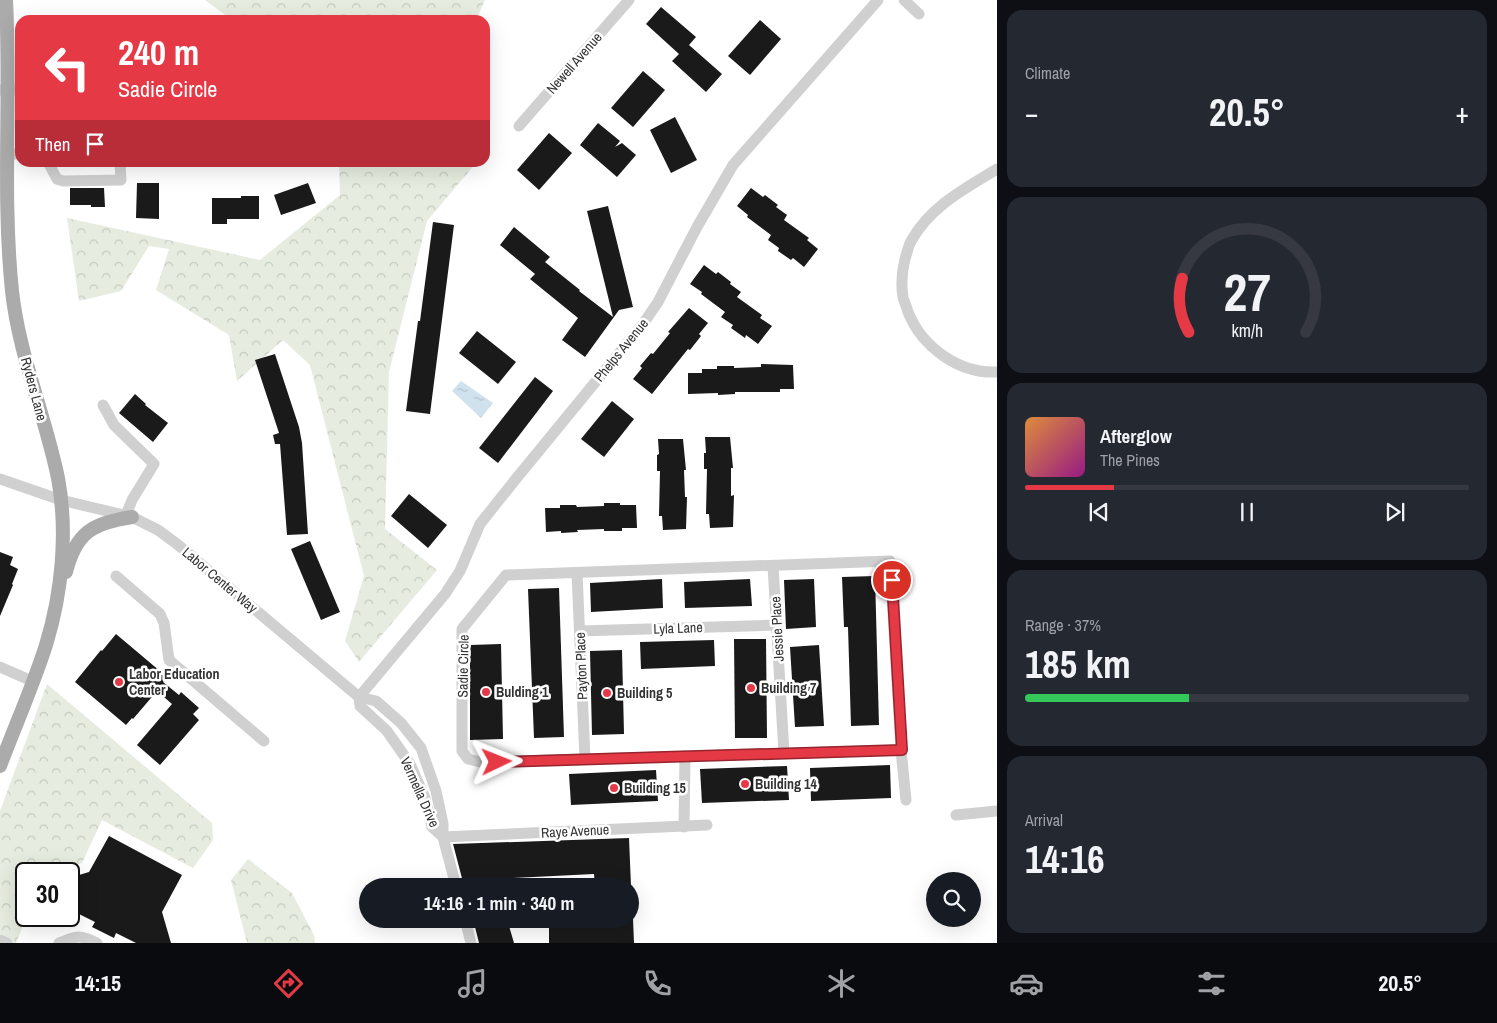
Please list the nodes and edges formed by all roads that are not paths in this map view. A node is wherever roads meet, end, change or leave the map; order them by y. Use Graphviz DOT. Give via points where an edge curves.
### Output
graph roads {
  1 [pos="6,0"];
  2 [pos="629,0"];
  3 [pos="878,0"];
  4 [pos="904,0"];
  5 [pos="919,14"];
  6 [pos="9,90"];
  7 [pos="519,126"];
  8 [pos="14,154"];
  9 [pos="51,167"];
  10 [pos="120,167"];
  11 [pos="997,169"];
  12 [pos="997,372"];
  13 [pos="103,405"];
  14 [pos="0,479"];
  15 [pos="61,500"];
  16 [pos="129,516"];
  17 [pos="773,566"];
  18 [pos="578,573"];
  19 [pos="116,576"];
  20 [pos="56,609"];
  21 [pos="776,625"];
  22 [pos="580,631"];
  23 [pos="0,667"];
  24 [pos="32,682"];
  25 [pos="359,697"];
  26 [pos="264,741"];
  27 [pos="902,750"];
  28 [pos="784,753"];
  29 [pos="685,756"];
  30 [pos="584,759"];
  31 [pos="0,766"];
  32 [pos="906,800"];
  33 [pos="997,812"];
  34 [pos="956,814"];
  35 [pos="707,825"];
  36 [pos="684,827"];
  37 [pos="443,837"];
  38 [pos="454,878"];
  39 [pos="467,928"];
  40 [pos="0,940"];
  41 [pos="7,943"];
  42 [pos="58,943"];
  43 [pos="97,943"];
  44 [pos="471,943"];
  1 -- 6 [label="main road, Ryders Lane"];
  2 -- 7 [label="street, Newell Avenue"];
  3 -- 25 [label="street, Phelps Avenue" via="733,165 643,324 480,524 460,571 445,594"];
  4 -- 5 [label="street"];
  6 -- 8 [label="main road, Ryders Lane"];
  8 -- 15 [label="main road, Ryders Lane" via="8,215 13,302"];
  9 -- 10 [label="street" via="57,178 63,181 121,180"];
  11 -- 12 [label="street" via="952,195 920,226 909,244 903,270 903,298 912,322 925,340 966,368"];
  13 -- 16 [label="street" via="114,425 154,464 132,500"];
  14 -- 15 [label="street, Labor Center Way"];
  15 -- 16 [label="street, Labor Center Way"];
  15 -- 20 [label="main road, Ryders Lane" via="62,546"];
  16 -- 20 [label="main road" via="96,525 82,537 70,558"];
  16 -- 25 [label="street, Labor Center Way" via="158,530 177,544"];
  17 -- 18 [label="street, Sadie Circle"];
  17 -- 21 [label="street, Jessie Place"];
  17 -- 27 [label="street, Sadie Circle" via="890,561"];
  18 -- 22 [label="street, Payton Place"];
  18 -- 30 [label="street, Sadie Circle" via="506,575 462,629 462,751 468,759 480,762"];
  19 -- 26 [label="street" via="160,614 169,660"];
  20 -- 24 [label="main road, Ryders Lane"];
  21 -- 22 [label="street, Lyla Lane"];
  21 -- 28 [label="street, Jessie Place"];
  22 -- 30 [label="street, Payton Place"];
  23 -- 24 [label="street"];
  24 -- 31 [label="main road, Ryders Lane"];
  25 -- 37 [label="street, Vermella Drive" via="360,706 387,731 410,764 432,827"];
  25 -- 37 [label="street, Vermella Drive" via="376,701 422,748 436,791"];
  27 -- 28 [label="street, Sadie Circle"];
  27 -- 32 [label="street, Sadie Circle"];
  28 -- 29 [label="street, Sadie Circle"];
  29 -- 30 [label="street, Sadie Circle"];
  29 -- 36 [label="street"];
  33 -- 34 [label="street"];
  35 -- 36 [label="street, Raye Avenue"];
  36 -- 37 [label="street, Raye Avenue"];
  37 -- 38 [label="street, Vermella Drive"];
  39 -- 44 [label="street"];
  40 -- 41 [label="street"];
  42 -- 43 [label="street" via="85,936"];
}
